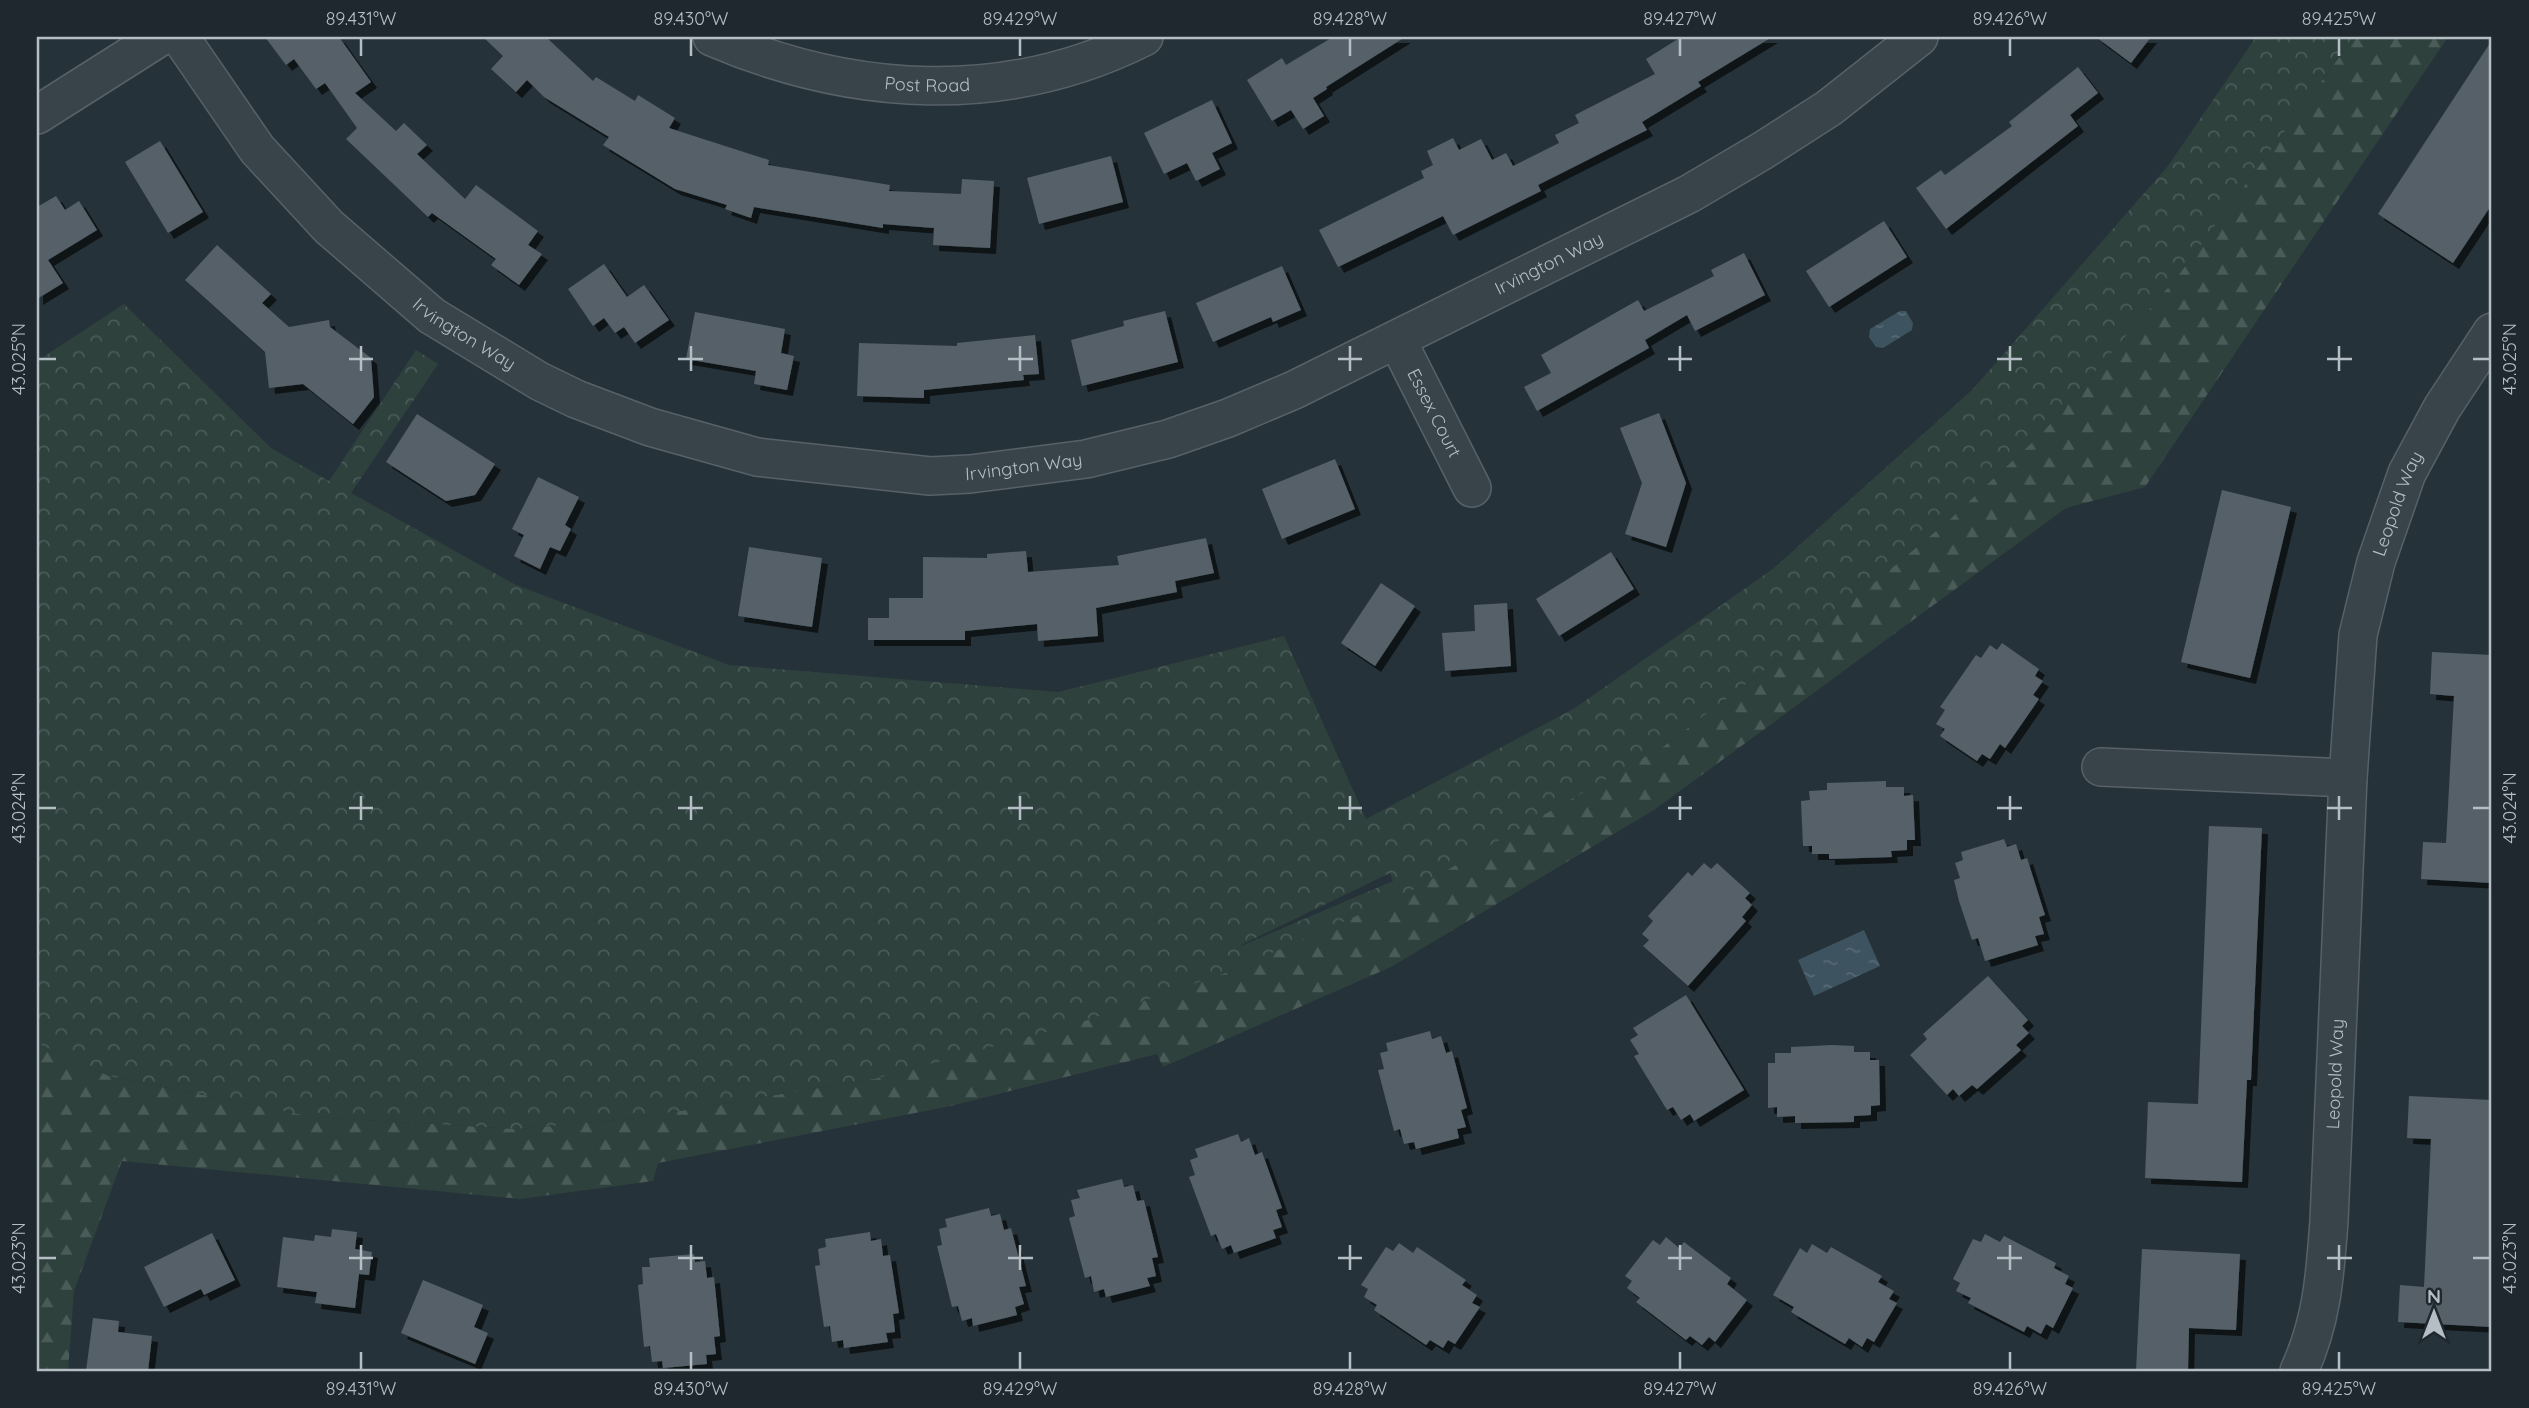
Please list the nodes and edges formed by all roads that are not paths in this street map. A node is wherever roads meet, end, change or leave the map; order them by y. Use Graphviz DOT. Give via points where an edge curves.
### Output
graph roads {
  1 [pos="160,37"];
  2 [pos="180,37"];
  3 [pos="712,37"];
  4 [pos="1144,37"];
  5 [pos="1919,37"];
  6 [pos="37,116"];
  7 [pos="2492,332"];
  8 [pos="1397,340"];
  9 [pos="1472,488"];
  10 [pos="2101,767"];
  11 [pos="2348,778"];
  12 [pos="2300,1368"];
  1 -- 6 [label="street"];
  2 -- 8 [label="street, Irvington Way" via="257,149 329,228 432,316 576,399 650,428 757,457 930,477 1086,459 1168,439 1228,418"];
  3 -- 4 [label="street, Post Road" via="814,72 891,85 942,87 1031,77"];
  5 -- 8 [label="street, Irvington Way" via="1829,108 1762,152 1689,194"];
  7 -- 11 [label="street, Leopold Way" via="2442,408 2407,473 2376,562 2358,635"];
  8 -- 9 [label="street, Essex Court"];
  10 -- 11 [label="street"];
  11 -- 12 [label="street, Leopold Way" via="2324,1284 2316,1329"];
}
